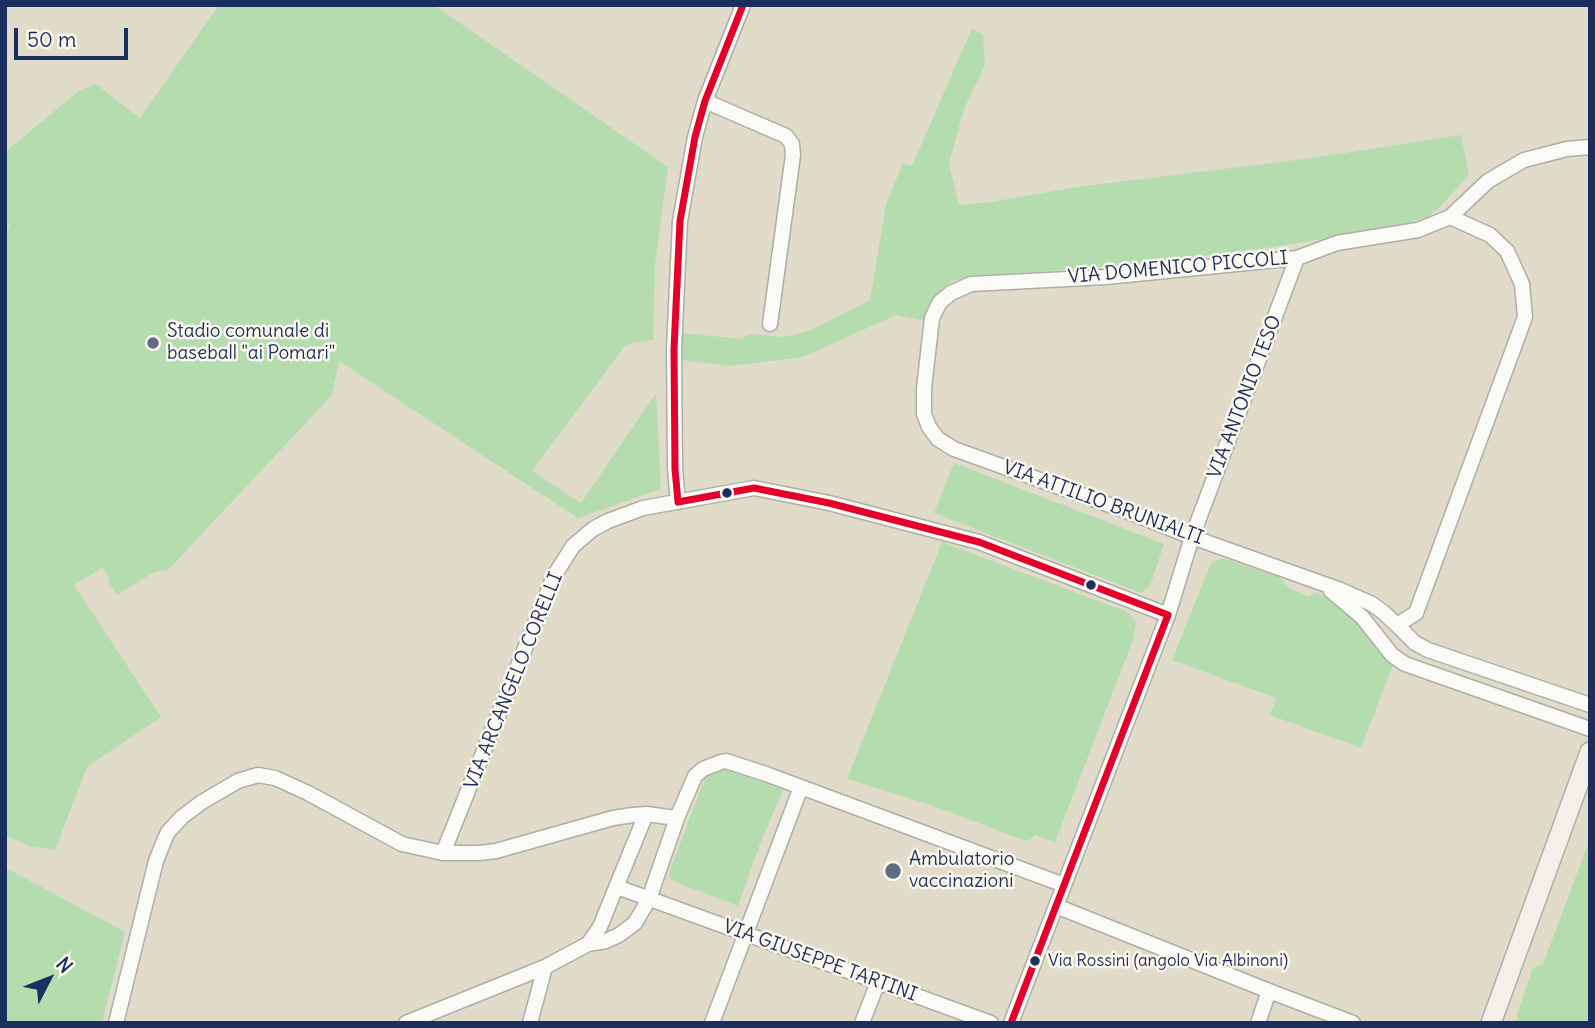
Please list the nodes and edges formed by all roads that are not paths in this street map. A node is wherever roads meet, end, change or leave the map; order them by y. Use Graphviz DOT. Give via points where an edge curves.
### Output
graph roads {
  1 [pos="743,5"];
  2 [pos="705,102"];
  3 [pos="1590,147"];
  4 [pos="1450,217"];
  5 [pos="1297,258"];
  6 [pos="770,324"];
  7 [pos="924,388"];
  8 [pos="678,502"];
  9 [pos="1192,537"];
  10 [pos="1322,583"];
  11 [pos="1373,604"];
  12 [pos="1168,615"];
  13 [pos="1362,617"];
  14 [pos="1397,625"];
  15 [pos="1590,705"];
  16 [pos="1590,729"];
  17 [pos="1590,752"];
  18 [pos="801,787"];
  19 [pos="646,814"];
  20 [pos="677,818"];
  21 [pos="443,853"];
  22 [pos="1064,885"];
  23 [pos="617,887"];
  24 [pos="649,899"];
  25 [pos="1056,905"];
  26 [pos="744,933"];
  27 [pos="588,944"];
  28 [pos="545,967"];
  29 [pos="878,982"];
  30 [pos="1269,991"];
  31 [pos="116,1023"];
  32 [pos="406,1023"];
  33 [pos="530,1023"];
  34 [pos="712,1023"];
  35 [pos="862,1023"];
  36 [pos="991,1023"];
  37 [pos="1011,1023"];
  38 [pos="1258,1023"];
  39 [pos="1353,1023"];
  40 [pos="1491,1023"];
  1 -- 2 [label="street"];
  2 -- 6 [label="street" via="786,136 792,144"];
  2 -- 8 [label="street" via="680,221 674,349"];
  3 -- 4 [label="street" via="1524,160 1488,181"];
  4 -- 5 [label="street, VIA DOMENICO PICCOLI" via="1418,230 1337,243"];
  4 -- 14 [label="street" via="1490,235 1507,251 1522,284 1525,317 1416,613"];
  5 -- 7 [label="street, VIA DOMENICO PICCOLI" via="1106,277 971,284 940,302 932,318"];
  5 -- 9 [label="street, VIA ANTONIO TESO"];
  7 -- 9 [label="street, VIA ATTILIO BRUNIALTI" via="929,428 954,449"];
  8 -- 12 [label="street, VIA ARCANGELO CORELLI" via="754,488 829,503 979,542"];
  8 -- 21 [label="street, VIA ARCANGELO CORELLI" via="608,521 573,546 554,576"];
  9 -- 10 [label="street, VIA ATTILIO BRUNIALTI"];
  9 -- 12 [label="street, VIA ANTONIO TESO"];
  10 -- 11 [label="street, VIA ATTILIO BRUNIALTI"];
  10 -- 13 [label="street, VIA ATTILIO BRUNIALTI"];
  11 -- 13 [label="street"];
  11 -- 14 [label="street, VIA ATTILIO BRUNIALTI"];
  12 -- 22 [label="street, VIA ANTONIO TESO"];
  13 -- 16 [label="street, VIA ATTILIO BRUNIALTI" via="1392,655 1405,664"];
  14 -- 15 [label="street, VIA ATTILIO BRUNIALTI" via="1428,650"];
  17 -- 40 [label="street"];
  18 -- 20 [label="street" via="720,761 695,776"];
  18 -- 22 [label="street"];
  18 -- 26 [label="street"];
  19 -- 20 [label="street"];
  19 -- 21 [label="street" via="613,818 514,847"];
  19 -- 23 [label="street"];
  20 -- 24 [label="street"];
  21 -- 31 [label="street" via="402,844 275,778 258,775 238,781 202,802 168,832 153,873"];
  22 -- 25 [label="street, VIA ANTONIO TESO"];
  23 -- 24 [label="street, VIA GIUSEPPE TARTINI"];
  23 -- 27 [label="street"];
  24 -- 26 [label="street, VIA GIUSEPPE TARTINI"];
  24 -- 27 [label="street" via="627,929 606,941"];
  25 -- 30 [label="street"];
  25 -- 37 [label="street, VIA ANTONIO TESO"];
  26 -- 29 [label="street, VIA GIUSEPPE TARTINI"];
  26 -- 34 [label="street"];
  27 -- 28 [label="street"];
  28 -- 32 [label="street"];
  28 -- 33 [label="street"];
  29 -- 35 [label="street"];
  29 -- 36 [label="street, VIA GIUSEPPE TARTINI"];
  30 -- 38 [label="street"];
  30 -- 39 [label="street"];
}
